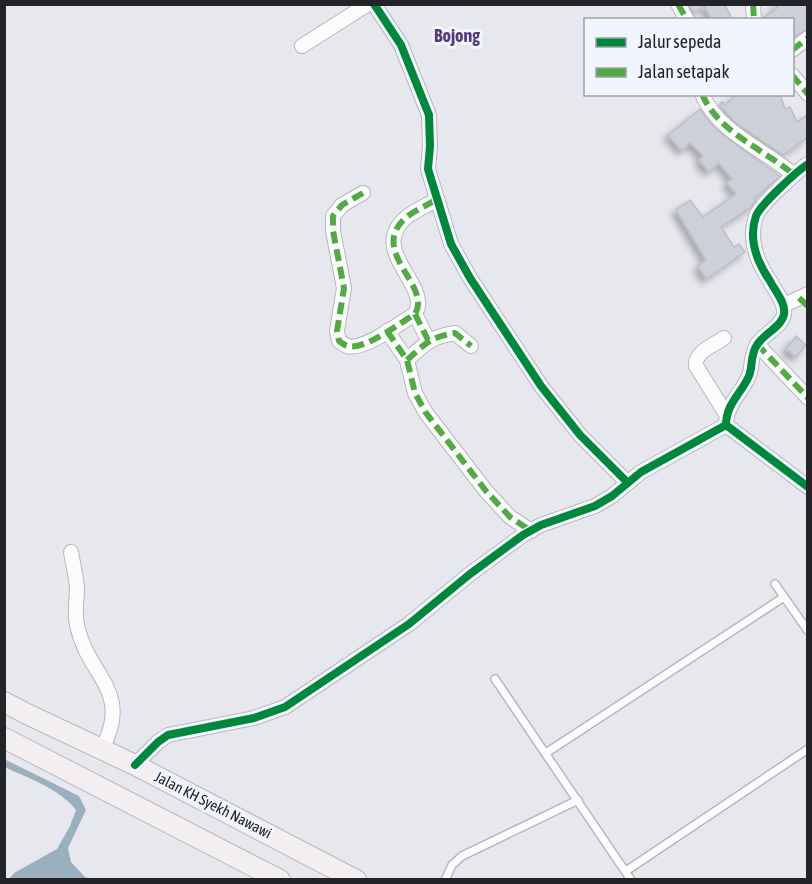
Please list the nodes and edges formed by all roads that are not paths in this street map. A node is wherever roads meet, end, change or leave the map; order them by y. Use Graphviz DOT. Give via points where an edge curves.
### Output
graph roads {
  1 [pos="368,4"];
  2 [pos="374,4"];
  3 [pos="678,4"];
  4 [pos="686,18"];
  5 [pos="807,38"];
  6 [pos="302,46"];
  7 [pos="794,48"];
  8 [pos="794,78"];
  9 [pos="807,94"];
  10 [pos="703,96"];
  11 [pos="807,164"];
  12 [pos="793,174"];
  13 [pos="363,193"];
  14 [pos="437,200"];
  15 [pos="805,300"];
  16 [pos="784,305"];
  17 [pos="415,314"];
  18 [pos="387,331"];
  19 [pos="724,338"];
  20 [pos="428,340"];
  21 [pos="757,344"];
  22 [pos="471,346"];
  23 [pos="406,360"];
  24 [pos="807,398"];
  25 [pos="726,420"];
  26 [pos="627,482"];
  27 [pos="807,487"];
  28 [pos="531,531"];
  29 [pos="71,552"];
  30 [pos="775,584"];
  31 [pos="784,597"];
  32 [pos="807,631"];
  33 [pos="495,679"];
  34 [pos="4,702"];
  35 [pos="4,738"];
  36 [pos="102,749"];
  37 [pos="807,749"];
  38 [pos="546,753"];
  39 [pos="135,765"];
  40 [pos="578,800"];
  41 [pos="626,871"];
  42 [pos="280,879"];
  43 [pos="356,879"];
  44 [pos="445,879"];
  45 [pos="631,879"];
  1 -- 6 [label="street"];
  2 -- 14 [label="street" via="401,45 429,115 428,169"];
  3 -- 4 [label="street"];
  5 -- 7 [label="street"];
  8 -- 9 [label="street"];
  10 -- 12 [label="street" via="728,128"];
  11 -- 12 [label="street"];
  12 -- 16 [label="street" via="756,214 754,234 758,264"];
  13 -- 18 [label="street" via="342,205 333,216 344,288 337,332 339,341 346,346 359,345"];
  14 -- 17 [label="street" via="407,217 395,232 393,244 419,304"];
  14 -- 26 [label="street" via="452,244 514,346 580,435"];
  15 -- 16 [label="street"];
  16 -- 21 [label="street" via="782,320"];
  17 -- 18 [label="street"];
  17 -- 20 [label="street"];
  18 -- 23 [label="street"];
  19 -- 25 [label="street" via="695,360"];
  20 -- 22 [label="street" via="455,333"];
  20 -- 23 [label="street"];
  21 -- 24 [label="street"];
  21 -- 25 [label="street" via="748,379"];
  23 -- 28 [label="street" via="415,393 426,412 486,491 510,517"];
  25 -- 26 [label="street"];
  25 -- 27 [label="street"];
  26 -- 28 [label="street" via="595,506"];
  28 -- 39 [label="street" via="409,624 285,707 254,718 168,735"];
  29 -- 36 [label="street" via="76,576 77,625 113,702 111,728"];
  30 -- 31 [label="lane"];
  31 -- 32 [label="lane"];
  31 -- 38 [label="lane"];
  33 -- 38 [label="lane"];
  34 -- 36 [label="main road, Jalan KH Syekh Nawawi"];
  35 -- 42 [label="main road"];
  36 -- 39 [label="main road, Jalan KH Syekh Nawawi"];
  37 -- 41 [label="lane"];
  38 -- 40 [label="lane"];
  39 -- 43 [label="main road, Jalan KH Syekh Nawawi"];
  40 -- 41 [label="lane"];
  40 -- 44 [label="lane" via="462,856"];
  41 -- 45 [label="lane"];
}
